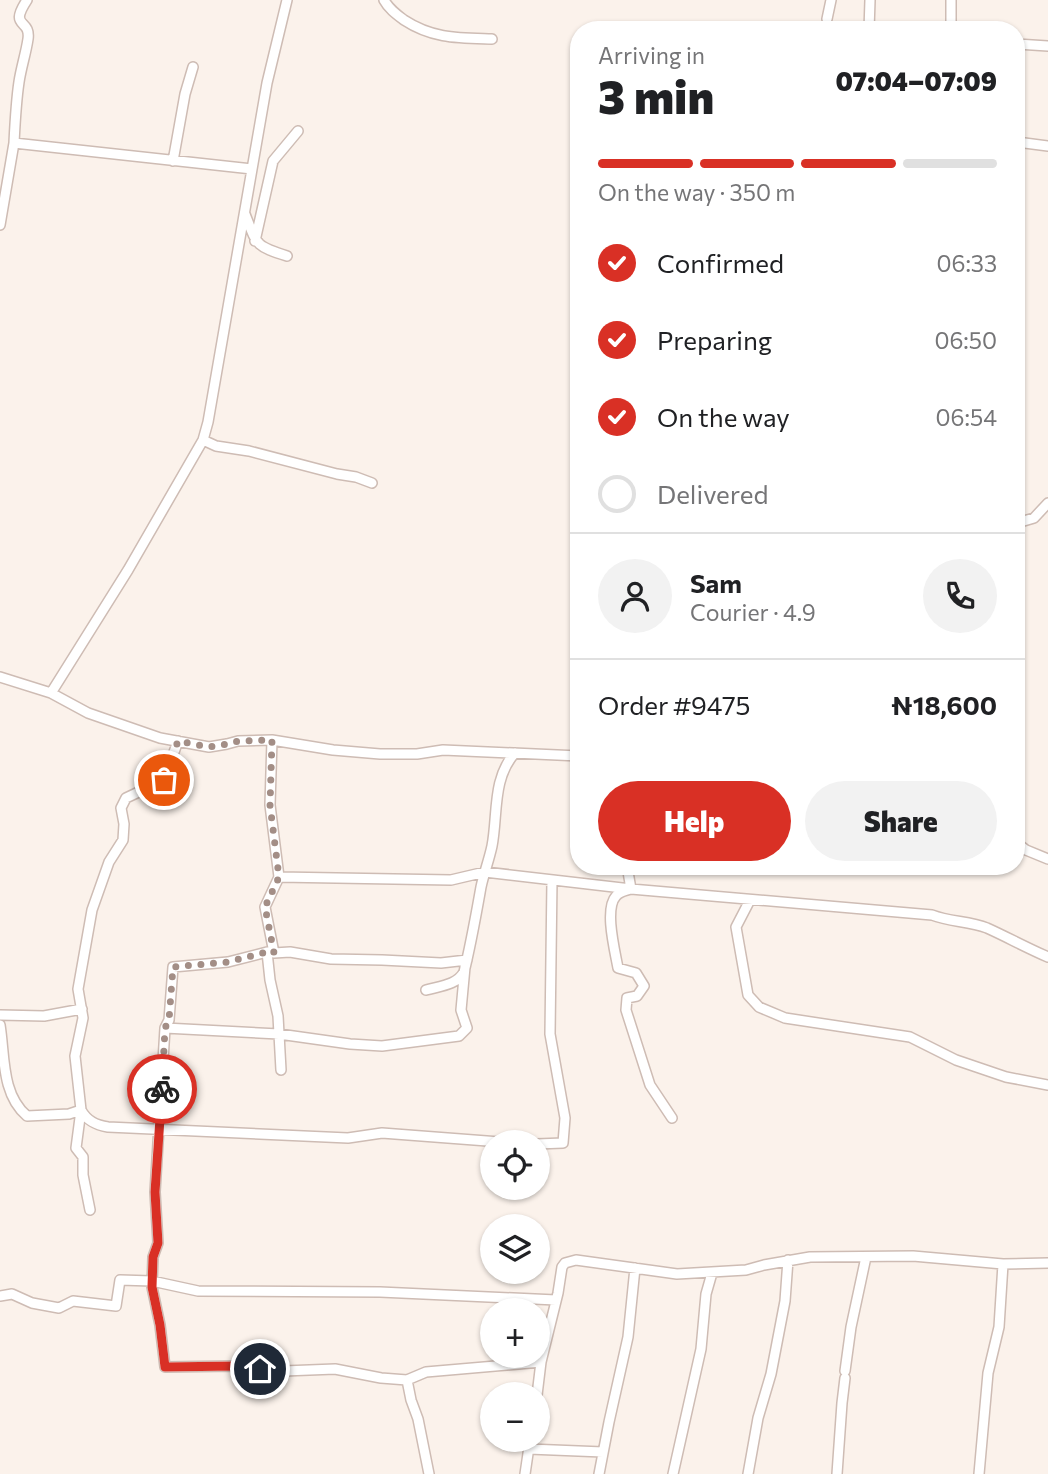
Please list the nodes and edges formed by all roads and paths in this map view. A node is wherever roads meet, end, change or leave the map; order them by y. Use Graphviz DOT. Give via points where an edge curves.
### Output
graph roads {
  1 [pos="27,0"];
  2 [pos="287,0"];
  3 [pos="384,0"];
  4 [pos="831,0"];
  5 [pos="870,0"];
  6 [pos="951,0"];
  7 [pos="827,19"];
  8 [pos="869,21"];
  9 [pos="951,21"];
  10 [pos="492,38"];
  11 [pos="1025,45"];
  12 [pos="1048,46"];
  13 [pos="193,67"];
  14 [pos="298,131"];
  15 [pos="14,143"];
  16 [pos="1025,143"];
  17 [pos="1048,146"];
  18 [pos="173,161"];
  19 [pos="252,169"];
  20 [pos="245,213"];
  21 [pos="0,225"];
  22 [pos="255,241"];
  23 [pos="287,256"];
  24 [pos="204,440"];
  25 [pos="372,483"];
  26 [pos="1048,503"];
  27 [pos="1025,521"];
  28 [pos="0,677"];
  29 [pos="51,694"];
  30 [pos="272,740"];
  31 [pos="178,741"];
  32 [pos="500,753"];
  33 [pos="514,754"];
  34 [pos="570,756"];
  35 [pos="506,763"];
  36 [pos="1025,849"];
  37 [pos="1048,859"];
  38 [pos="485,872"];
  39 [pos="629,875"];
  40 [pos="279,877"];
  41 [pos="552,880"];
  42 [pos="631,889"];
  43 [pos="750,900"];
  44 [pos="271,952"];
  45 [pos="1048,957"];
  46 [pos="466,964"];
  47 [pos="426,990"];
  48 [pos="82,1009"];
  49 [pos="0,1015"];
  50 [pos="0,1025"];
  51 [pos="165,1028"];
  52 [pos="279,1034"];
  53 [pos="281,1070"];
  54 [pos="1048,1085"];
  55 [pos="80,1110"];
  56 [pos="672,1118"];
  57 [pos="159,1129"];
  58 [pos="480,1140"];
  59 [pos="550,1144"];
  60 [pos="90,1210"];
  61 [pos="866,1257"];
  62 [pos="788,1260"];
  63 [pos="1048,1263"];
  64 [pos="1003,1264"];
  65 [pos="635,1268"];
  66 [pos="712,1273"];
  67 [pos="152,1281"];
  68 [pos="0,1296"];
  69 [pos="556,1300"];
  70 [pos="550,1325"];
  71 [pos="480,1367"];
  72 [pos="407,1380"];
  73 [pos="550,1446"];
  74 [pos="529,1452"];
  75 [pos="603,1452"];
  76 [pos="429,1474"];
  77 [pos="525,1474"];
  78 [pos="599,1474"];
  79 [pos="673,1474"];
  80 [pos="748,1474"];
  81 [pos="837,1474"];
  82 [pos="979,1474"];
  1 -- 15 [label="street" via="19,15 29,35"];
  2 -- 19 [label="street"];
  3 -- 10 [label="street" via="402,19 436,36"];
  4 -- 7 [label="street"];
  5 -- 8 [label="street"];
  6 -- 9 [label="street"];
  11 -- 12 [label="street"];
  13 -- 18 [label="street"];
  14 -- 22 [label="street" via="273,162"];
  15 -- 18 [label="street"];
  15 -- 21 [label="street"];
  16 -- 17 [label="street"];
  18 -- 19 [label="street"];
  19 -- 20 [label="street"];
  20 -- 22 [label="street"];
  20 -- 24 [label="street"];
  22 -- 23 [label="street"];
  24 -- 25 [label="street"];
  24 -- 29 [label="street"];
  26 -- 27 [label="street"];
  28 -- 29 [label="street"];
  29 -- 31 [label="street" via="88,712"];
  30 -- 31 [label="street" via="209,747"];
  30 -- 32 [label="street" via="380,754"];
  30 -- 40 [label="street" via="270,805"];
  31 -- 48 [label="street" via="164,780 126,798 121,808 123,840 109,862 92,910 78,989"];
  32 -- 33 [label="street"];
  32 -- 35 [label="street"];
  33 -- 34 [label="street"];
  33 -- 35 [label="street"];
  35 -- 38 [label="street"];
  36 -- 37 [label="street"];
  38 -- 40 [label="street" via="451,880"];
  38 -- 41 [label="street"];
  38 -- 46 [label="street"];
  39 -- 42 [label="street"];
  40 -- 44 [label="street" via="265,907"];
  41 -- 42 [label="street"];
  41 -- 59 [label="street" via="550,1034 565,1118 563,1143"];
  42 -- 43 [label="street"];
  42 -- 56 [label="street" via="613,898 618,968 636,973 644,986 637,996 627,998 626,1010 650,1085"];
  43 -- 45 [label="street" via="932,915 985,927"];
  43 -- 54 [label="street" via="736,927 748,995 759,1007 785,1018 910,1037 956,1060"];
  44 -- 46 [label="street"];
  44 -- 51 [label="street" via="173,967"];
  44 -- 52 [label="street"];
  46 -- 47 [label="street" via="455,982"];
  46 -- 52 [label="street" via="461,1010 467,1028 459,1036 382,1046"];
  48 -- 49 [label="street" via="44,1016"];
  48 -- 55 [label="street" via="75,1056"];
  50 -- 55 [label="street" via="7,1083 19,1109 27,1116"];
  51 -- 52 [label="street"];
  51 -- 57 [label="street"];
  52 -- 53 [label="street"];
  55 -- 57 [label="street" via="97,1125"];
  55 -- 60 [label="street" via="76,1148 83,1157"];
  57 -- 58 [label="street" via="348,1138 382,1133"];
  57 -- 67 [label="street" via="158,1243"];
  61 -- 62 [label="street"];
  61 -- 64 [label="street" via="927,1256"];
  61 -- 81 [label="street" via="851,1327"];
  62 -- 66 [label="street"];
  62 -- 80 [label="street" via="770,1380"];
  63 -- 64 [label="street"];
  64 -- 82 [label="street"];
  65 -- 66 [label="street"];
  65 -- 69 [label="street" via="570,1261 562,1267"];
  65 -- 75 [label="street" via="628,1337"];
  66 -- 79 [label="street" via="701,1349"];
  67 -- 68 [label="street" via="120,1280 116,1306 73,1301 59,1308 12,1294"];
  67 -- 69 [label="street" via="198,1291 380,1292"];
  67 -- 72 [label="street" via="165,1367 335,1369"];
  69 -- 70 [label="street"];
  71 -- 72 [label="street" via="426,1372"];
  72 -- 76 [label="street"];
  73 -- 75 [label="street"];
  74 -- 77 [label="street"];
  75 -- 78 [label="street"];
}
